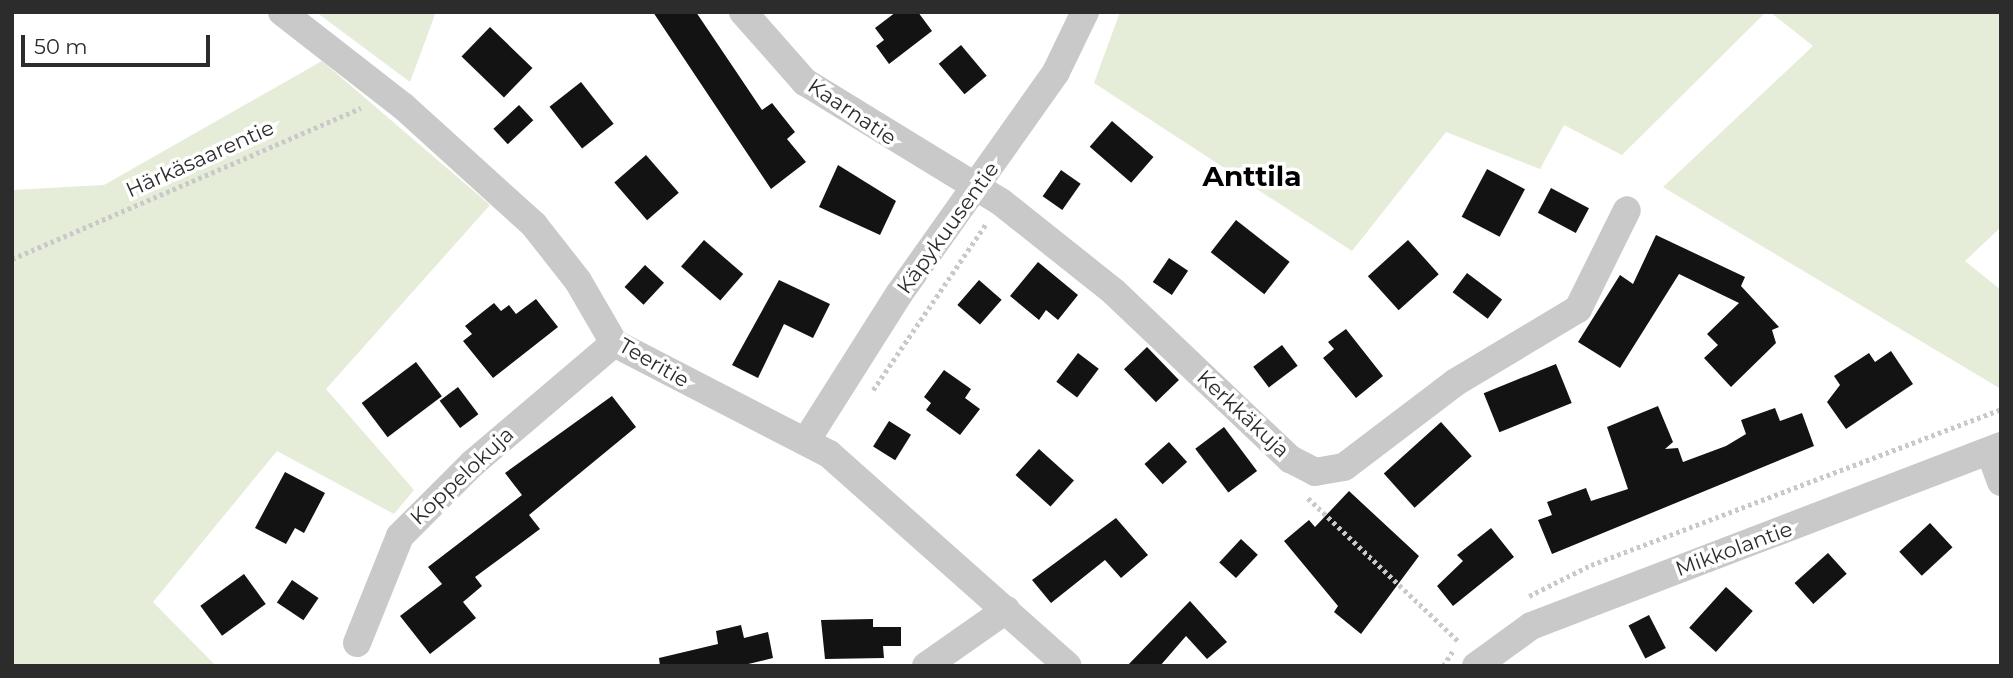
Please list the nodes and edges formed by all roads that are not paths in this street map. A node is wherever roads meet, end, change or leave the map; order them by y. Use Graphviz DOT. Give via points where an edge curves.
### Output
graph roads {
  1 [pos="282,12"];
  2 [pos="743,12"];
  3 [pos="1085,12"];
  4 [pos="979,188"];
  5 [pos="1627,210"];
  6 [pos="614,343"];
  7 [pos="806,441"];
  8 [pos="1995,449"];
  9 [pos="2001,481"];
  10 [pos="1006,610"];
  11 [pos="357,643"];
  12 [pos="926,666"];
  13 [pos="1068,666"];
  14 [pos="1476,666"];
  1 -- 6 [label="street, Teeritie" via="404,107 534,225 578,281"];
  2 -- 4 [label="street, Kaarnatie" via="805,82"];
  3 -- 4 [label="street, Käpykuusentie" via="1056,72"];
  4 -- 5 [label="street, Kerkkäkuja" via="1114,292 1290,459 1315,472 1343,467 1456,382 1578,309"];
  4 -- 7 [label="street, Käpykuusentie" via="899,294"];
  6 -- 7 [label="street, Teeritie"];
  6 -- 11 [label="street, Koppelokuja" via="472,464 400,536"];
  7 -- 10 [label="street, Teeritie" via="829,454"];
  8 -- 9 [label="street"];
  8 -- 14 [label="street, Mikkolantie" via="1531,626"];
  10 -- 12 [label="street"];
  10 -- 13 [label="street, Teeritie"];
}
